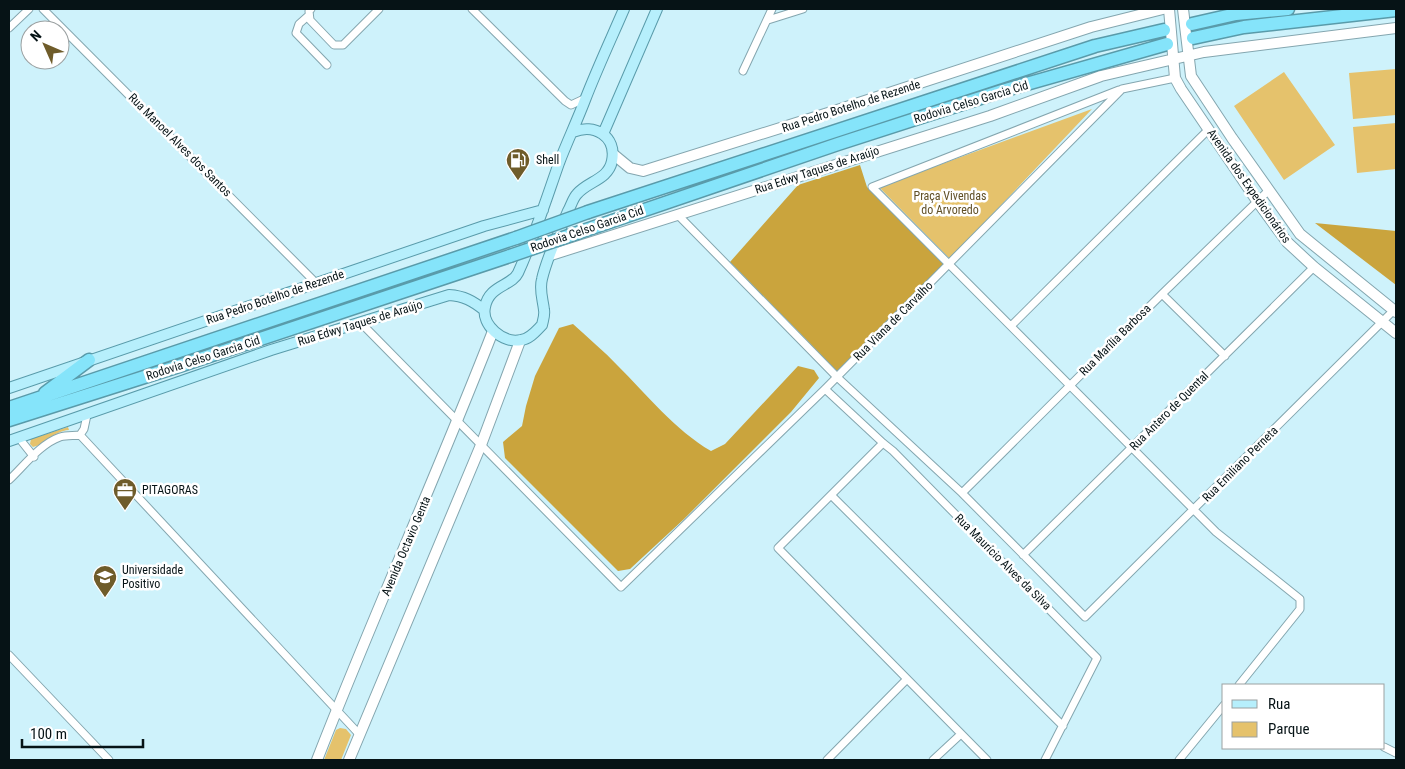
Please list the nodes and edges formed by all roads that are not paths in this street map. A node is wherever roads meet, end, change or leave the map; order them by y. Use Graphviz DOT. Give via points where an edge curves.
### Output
graph roads {
  1 [pos="29,9"];
  2 [pos="43,9"];
  3 [pos="379,9"];
  4 [pos="472,9"];
  5 [pos="624,9"];
  6 [pos="657,9"];
  7 [pos="772,9"];
  8 [pos="802,9"];
  9 [pos="1163,9"];
  10 [pos="1169,9"];
  11 [pos="1183,9"];
  12 [pos="1288,9"];
  13 [pos="1396,10"];
  14 [pos="1143,11"];
  15 [pos="310,12"];
  16 [pos="768,20"];
  17 [pos="1192,24"];
  18 [pos="9,28"];
  19 [pos="1396,28"];
  20 [pos="1164,30"];
  21 [pos="1193,38"];
  22 [pos="1167,44"];
  23 [pos="1204,52"];
  24 [pos="1189,56"];
  25 [pos="1174,60"];
  26 [pos="327,65"];
  27 [pos="743,71"];
  28 [pos="1191,76"];
  29 [pos="1175,78"];
  30 [pos="1122,89"];
  31 [pos="586,97"];
  32 [pos="1208,130"];
  33 [pos="573,132"];
  34 [pos="603,134"];
  35 [pos="613,154"];
  36 [pos="1269,190"];
  37 [pos="1257,202"];
  38 [pos="543,210"];
  39 [pos="678,215"];
  40 [pos="550,255"];
  41 [pos="950,264"];
  42 [pos="1314,267"];
  43 [pos="316,283"];
  44 [pos="1162,294"];
  45 [pos="484,310"];
  46 [pos="1395,311"];
  47 [pos="360,322"];
  48 [pos="1382,322"];
  49 [pos="1011,326"];
  50 [pos="493,331"];
  51 [pos="1396,332"];
  52 [pos="520,341"];
  53 [pos="1225,356"];
  54 [pos="89,360"];
  55 [pos="837,377"];
  56 [pos="1070,385"];
  57 [pos="9,388"];
  58 [pos="825,389"];
  59 [pos="35,399"];
  60 [pos="9,408"];
  61 [pos="87,415"];
  62 [pos="9,420"];
  63 [pos="458,422"];
  64 [pos="80,435"];
  65 [pos="14,439"];
  66 [pos="883,443"];
  67 [pos="481,445"];
  68 [pos="1132,448"];
  69 [pos="34,456"];
  70 [pos="9,480"];
  71 [pos="962,493"];
  72 [pos="831,495"];
  73 [pos="1193,510"];
  74 [pos="1023,555"];
  75 [pos="9,656"];
  76 [pos="907,679"];
  77 [pos="1240,684"];
  78 [pos="1222,707"];
  79 [pos="336,711"];
  80 [pos="1062,726"];
  81 [pos="359,734"];
  82 [pos="960,734"];
  83 [pos="1385,747"];
  84 [pos="1396,753"];
  85 [pos="109,760"];
  86 [pos="317,760"];
  87 [pos="349,760"];
  88 [pos="827,760"];
  89 [pos="933,760"];
  90 [pos="986,760"];
  91 [pos="1045,760"];
  92 [pos="1179,760"];
  1 -- 18 [label="street"];
  2 -- 43 [label="street, Rua Manoel Alves dos Santos"];
  3 -- 15 [label="street" via="343,45 338,46 310,20"];
  4 -- 31 [label="street" via="565,102 571,105"];
  5 -- 31 [label="main road"];
  6 -- 34 [label="main road"];
  7 -- 16 [label="street"];
  8 -- 16 [label="street"];
  9 -- 14 [label="street"];
  10 -- 25 [label="street, Avenida dos Expedicionários"];
  11 -- 24 [label="street, Avenida dos Expedicionários"];
  12 -- 17 [label="highway" via="1236,14"];
  13 -- 21 [label="highway" via="1244,27"];
  14 -- 35 [label="street, Rua Pedro Botelho de Rezende" via="643,171 630,168"];
  15 -- 26 [label="street" via="296,33"];
  16 -- 27 [label="street"];
  19 -- 23 [label="street"];
  20 -- 59 [label="highway, Rodovia Celso Garcia Cid, bridge" via="1095,46 588,212"];
  22 -- 62 [label="highway, Rodovia Celso Garcia Cid, bridge" via="1002,91 838,144 510,256"];
  23 -- 24 [label="street"];
  23 -- 28 [label="street"];
  24 -- 25 [label="street"];
  24 -- 28 [label="street, Avenida dos Expedicionários"];
  25 -- 29 [label="street, Avenida dos Expedicionários"];
  25 -- 39 [label="street, Rua Edwy Taques de Araújo" via="1102,76 990,116"];
  28 -- 36 [label="street, Avenida dos Expedicionários"];
  29 -- 30 [label="street"];
  29 -- 32 [label="street, Avenida dos Expedicionários"];
  30 -- 41 [label="street, Rua Viana de Carvalho"];
  30 -- 41 [label="street" via="872,187"];
  31 -- 33 [label="main road"];
  32 -- 37 [label="street, Avenida dos Expedicionários"];
  32 -- 49 [label="street"];
  33 -- 34 [label="main road" via="584,128"];
  33 -- 38 [label="main road"];
  34 -- 35 [label="main road"];
  35 -- 40 [label="main road" via="612,164 606,173 576,194"];
  36 -- 37 [label="street, Rua Marília Barbosa"];
  36 -- 46 [label="street, Avenida dos Expedicionários" via="1300,234"];
  37 -- 42 [label="street, Avenida dos Expedicionários" via="1287,242"];
  37 -- 44 [label="street, Rua Marília Barbosa"];
  38 -- 43 [label="main road, Rua Pedro Botelho de Rezende" via="496,222"];
  38 -- 45 [label="main road" via="516,276 486,299"];
  39 -- 40 [label="street, Rua Edwy Taques de Araújo"];
  39 -- 55 [label="street"];
  40 -- 52 [label="main road" via="541,280 542,325"];
  41 -- 49 [label="street"];
  41 -- 55 [label="street, Rua Viana de Carvalho"];
  42 -- 48 [label="street, Avenida dos Expedicionários"];
  42 -- 53 [label="street, Rua Antero de Quental"];
  43 -- 54 [label="main road, Rua Pedro Botelho de Rezende"];
  44 -- 53 [label="street"];
  44 -- 56 [label="street, Rua Marília Barbosa"];
  45 -- 47 [label="main road, Rua Edwy Taques de Araújo" via="460,296 449,296"];
  45 -- 50 [label="main road"];
  46 -- 48 [label="street, Rua Emiliano Perneta"];
  47 -- 61 [label="main road, Rua Edwy Taques de Araújo"];
  47 -- 63 [label="street"];
  48 -- 51 [label="street, Avenida dos Expedicionários"];
  48 -- 73 [label="street, Rua Emiliano Perneta"];
  49 -- 56 [label="street"];
  50 -- 52 [label="main road" via="501,337"];
  50 -- 63 [label="street, Avenida Octavio Genta"];
  52 -- 67 [label="street"];
  53 -- 68 [label="street, Rua Antero de Quental"];
  54 -- 57 [label="main road, Rua Pedro Botelho de Rezende"];
  54 -- 59 [label="highway"];
  55 -- 58 [label="street, Rua Viana de Carvalho"];
  55 -- 71 [label="street"];
  56 -- 68 [label="street"];
  56 -- 71 [label="street, Rua Marília Barbosa"];
  58 -- 66 [label="street, Rua Maurício Alves da Silva"];
  58 -- 67 [label="street, Rua Viana de Carvalho" via="620,587"];
  59 -- 60 [label="highway, Rodovia Celso Garcia Cid"];
  61 -- 64 [label="street"];
  61 -- 65 [label="main road, Rua Edwy Taques de Araújo"];
  63 -- 67 [label="street"];
  63 -- 79 [label="street, Avenida Octavio Genta"];
  64 -- 69 [label="street" via="54,440"];
  64 -- 79 [label="street"];
  65 -- 69 [label="street"];
  66 -- 72 [label="street"];
  66 -- 80 [label="street, Rua Maurício Alves da Silva" via="1097,658"];
  67 -- 81 [label="street"];
  68 -- 73 [label="street"];
  68 -- 74 [label="street, Rua Antero de Quental"];
  69 -- 70 [label="street"];
  71 -- 74 [label="street"];
  72 -- 76 [label="street" via="778,548"];
  72 -- 80 [label="street"];
  73 -- 74 [label="street, Rua Emiliano Perneta" via="1085,617"];
  73 -- 77 [label="street" via="1300,599 1300,609"];
  75 -- 85 [label="street"];
  76 -- 82 [label="street"];
  76 -- 88 [label="street"];
  78 -- 92 [label="street"];
  79 -- 81 [label="street"];
  79 -- 86 [label="street, Avenida Octavio Genta"];
  80 -- 91 [label="street, Rua Maurício Alves da Silva"];
  81 -- 87 [label="street"];
  82 -- 89 [label="street"];
  82 -- 90 [label="street"];
  83 -- 84 [label="street"];
}
